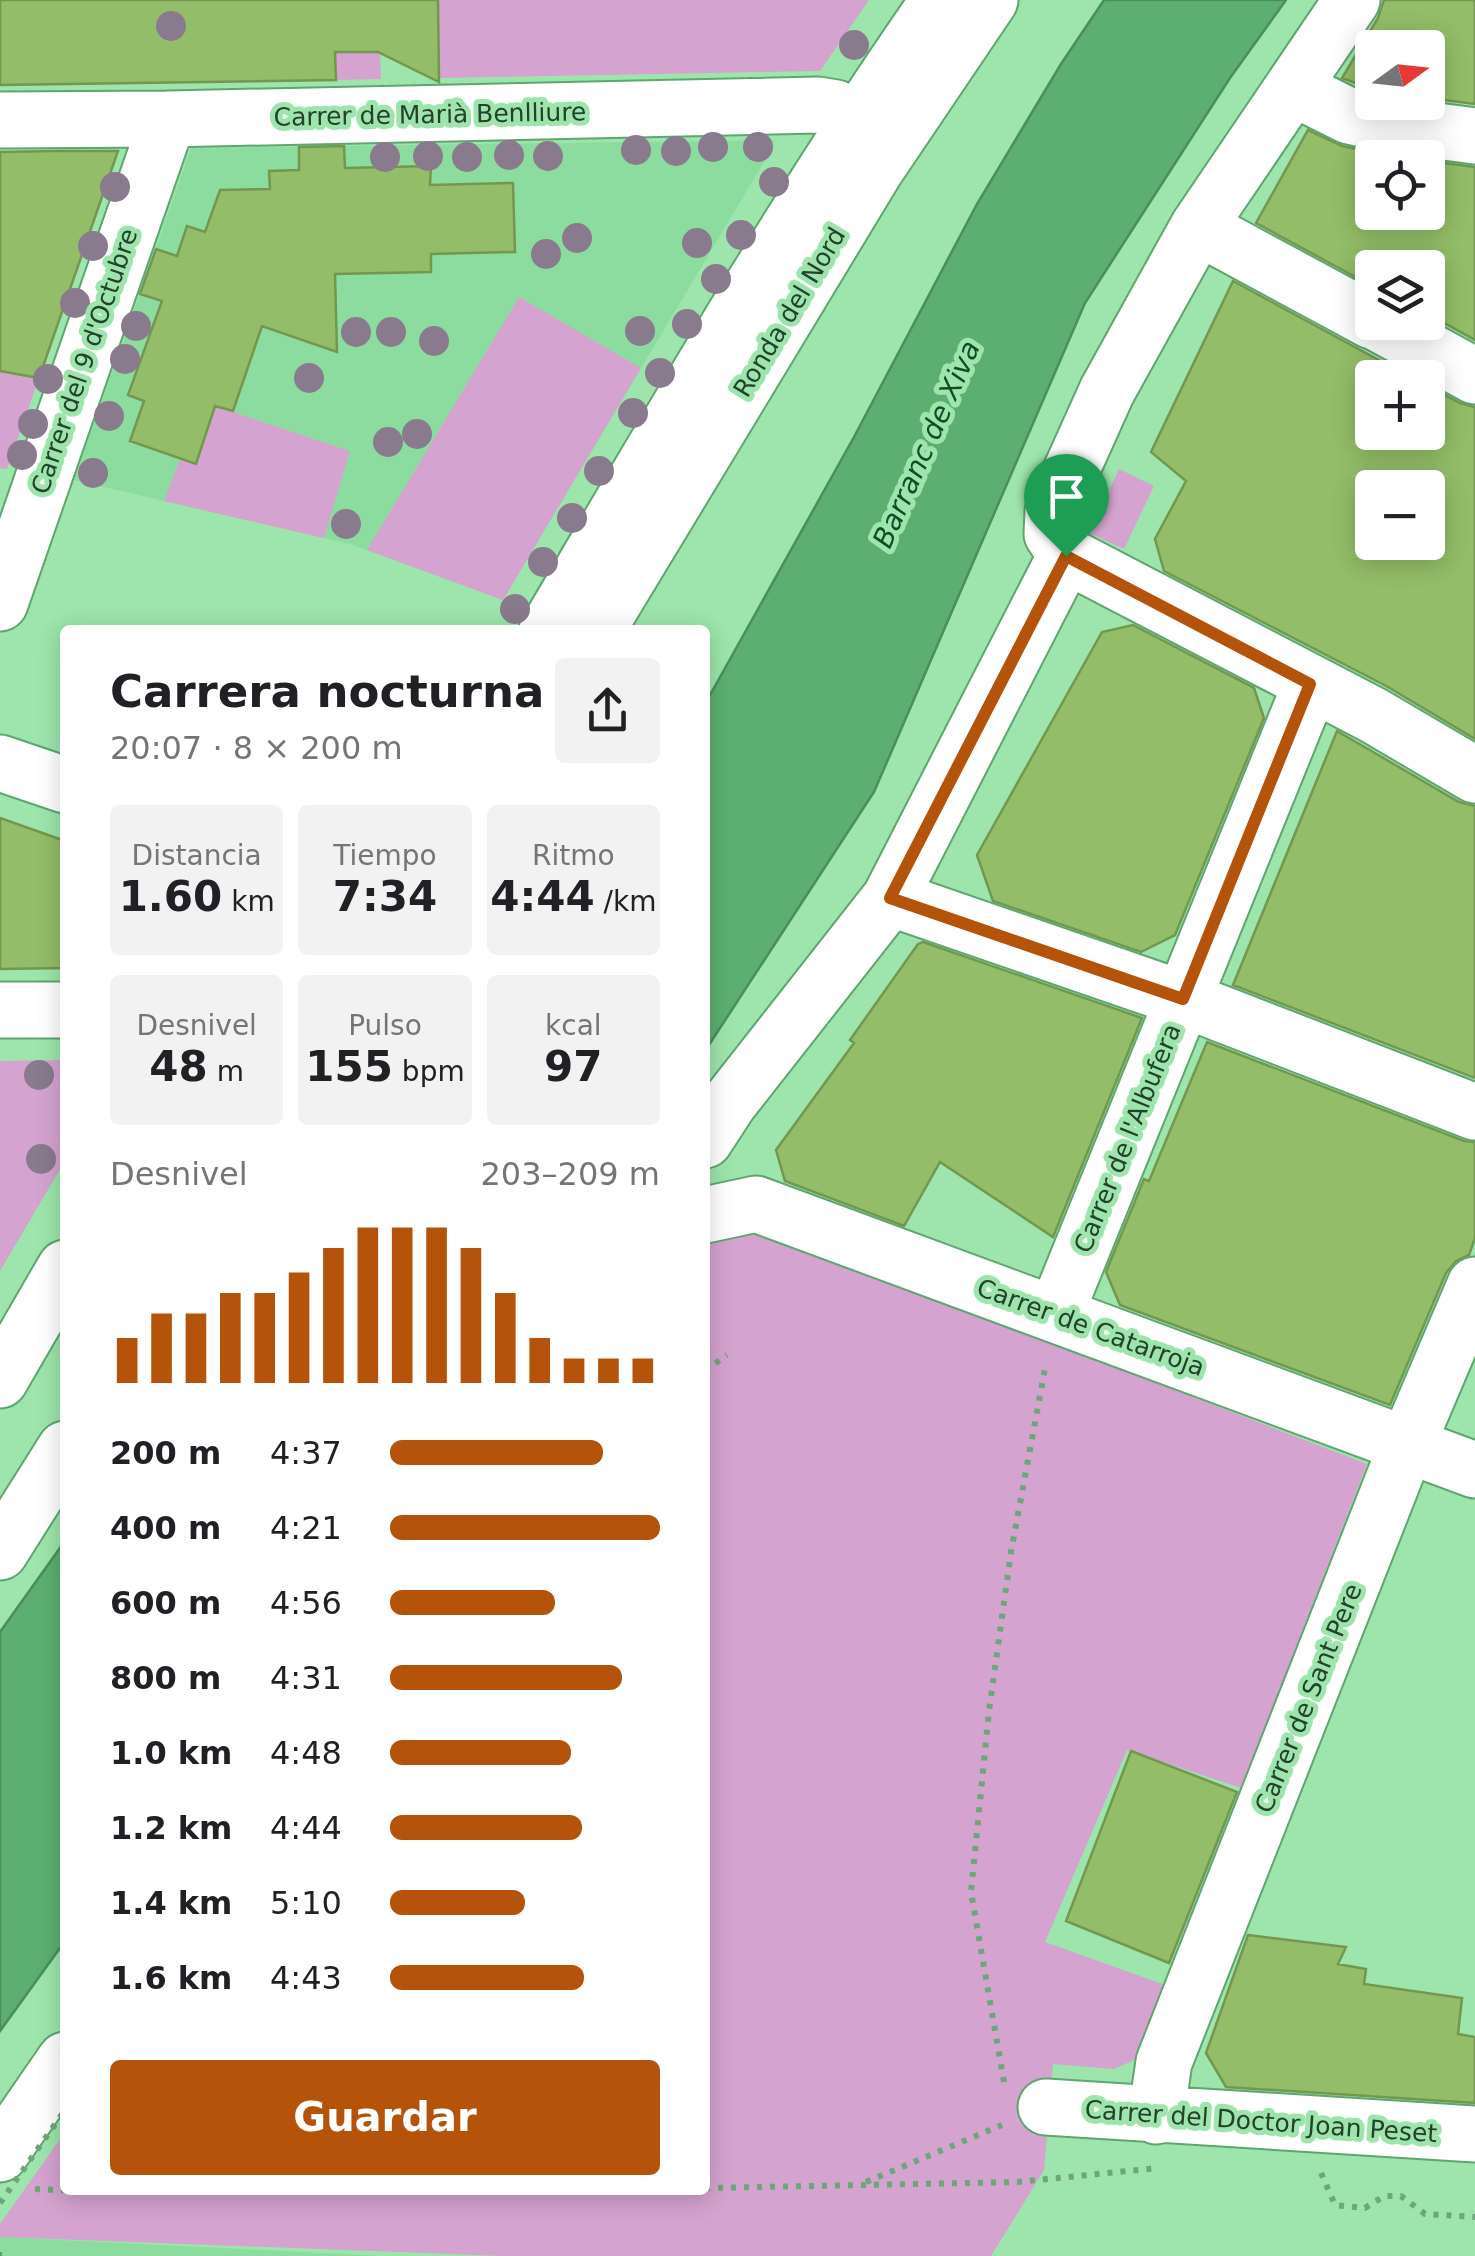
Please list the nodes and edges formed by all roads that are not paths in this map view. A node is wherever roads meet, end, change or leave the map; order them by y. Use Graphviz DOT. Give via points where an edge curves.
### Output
graph roads {
  1 [pos="939,0"];
  2 [pos="990,0"];
  3 [pos="1352,0"];
  4 [pos="1292,88"];
  5 [pos="857,118"];
  6 [pos="0,120"];
  7 [pos="168,120"];
  8 [pos="1475,136"];
  9 [pos="1198,227"];
  10 [pos="1355,312"];
  11 [pos="1408,340"];
  12 [pos="1475,376"];
  13 [pos="1066,556"];
  14 [pos="0,604"];
  15 [pos="550,625"];
  16 [pos="601,625"];
  17 [pos="1310,684"];
  18 [pos="0,763"];
  19 [pos="1475,775"];
  20 [pos="60,783"];
  21 [pos="890,898"];
  22 [pos="1183,999"];
  23 [pos="0,1010"];
  24 [pos="60,1010"];
  25 [pos="1475,1112"];
  26 [pos="717,1122"];
  27 [pos="730,1209"];
  28 [pos="60,1277"];
  29 [pos="1475,1285"];
  30 [pos="1056,1313"];
  31 [pos="0,1380"];
  32 [pos="1407,1445"];
  33 [pos="60,1458"];
  34 [pos="1475,1470"];
  35 [pos="0,1552"];
  36 [pos="60,2067"];
  37 [pos="1046,2106"];
  38 [pos="1475,2134"];
  39 [pos="1163,2141"];
  40 [pos="0,2154"];
  1 -- 5 [label="street, Ronda del Nord"];
  2 -- 16 [label="street, Ronda del Nord" via="876,169"];
  3 -- 4 [label="street"];
  4 -- 8 [label="street" via="1349,116"];
  4 -- 9 [label="street"];
  5 -- 7 [label="street, Carrer de Marià Benlliure" via="818,105"];
  5 -- 15 [label="street, Ronda del Nord"];
  6 -- 7 [label="street, Carrer de Marià Benlliure"];
  7 -- 14 [label="street, Carrer del 9 d'Octubre"];
  9 -- 10 [label="street"];
  9 -- 13 [label="street" via="1107,391 1054,510 1052,534"];
  11 -- 12 [label="street"];
  13 -- 17 [label="street"];
  13 -- 21 [label="street"];
  17 -- 19 [label="street"];
  17 -- 22 [label="street, Carrer de l'Albufera"];
  18 -- 20 [label="street"];
  21 -- 22 [label="street"];
  21 -- 26 [label="street"];
  22 -- 25 [label="street"];
  22 -- 30 [label="street, Carrer de l'Albufera"];
  23 -- 24 [label="street"];
  26 -- 27 [label="street" via="738,1161"];
  27 -- 30 [label="street, Carrer de Catarroja"];
  28 -- 31 [label="street"];
  29 -- 32 [label="street, Carrer de Sant Pere"];
  30 -- 32 [label="street, Carrer de Catarroja"];
  32 -- 34 [label="street, Carrer de Catarroja"];
  32 -- 39 [label="street, Carrer de Sant Pere" via="1164,2062"];
  33 -- 35 [label="street"];
  36 -- 40 [label="street"];
  37 -- 39 [label="street, Carrer del Doctor Joan Peset"];
  38 -- 39 [label="street, Carrer del Doctor Joan Peset"];
}
